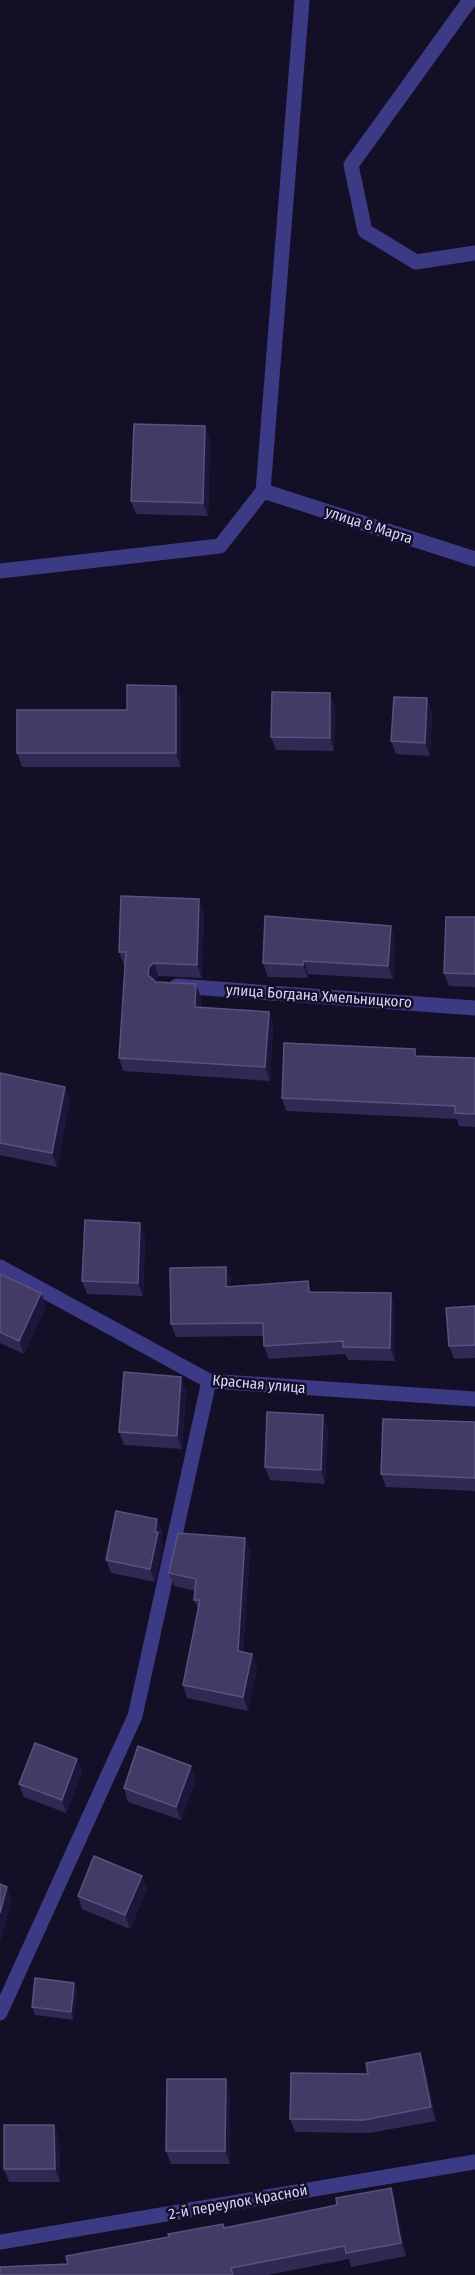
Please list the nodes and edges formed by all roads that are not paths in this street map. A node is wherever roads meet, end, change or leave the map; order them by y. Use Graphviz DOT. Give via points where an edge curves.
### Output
graph roads {
  1 [pos="302,0"];
  2 [pos="470,0"];
  3 [pos="475,253"];
  4 [pos="263,490"];
  5 [pos="475,560"];
  6 [pos="0,571"];
  7 [pos="162,985"];
  8 [pos="475,1008"];
  9 [pos="0,1267"];
  10 [pos="208,1381"];
  11 [pos="475,1399"];
  12 [pos="0,2013"];
  13 [pos="475,2162"];
  14 [pos="0,2242"];
  1 -- 4 [label="street"];
  2 -- 3 [label="street" via="351,165 365,231 416,261"];
  4 -- 5 [label="street, улица 8 Марта"];
  4 -- 6 [label="street" via="220,546"];
  7 -- 8 [label="street, улица Богдана Хмельницкого"];
  9 -- 10 [label="street, Красная улица"];
  10 -- 11 [label="street, Красная улица"];
  10 -- 12 [label="street" via="135,1716"];
  13 -- 14 [label="street, 2-й переулок Красной"];
}
